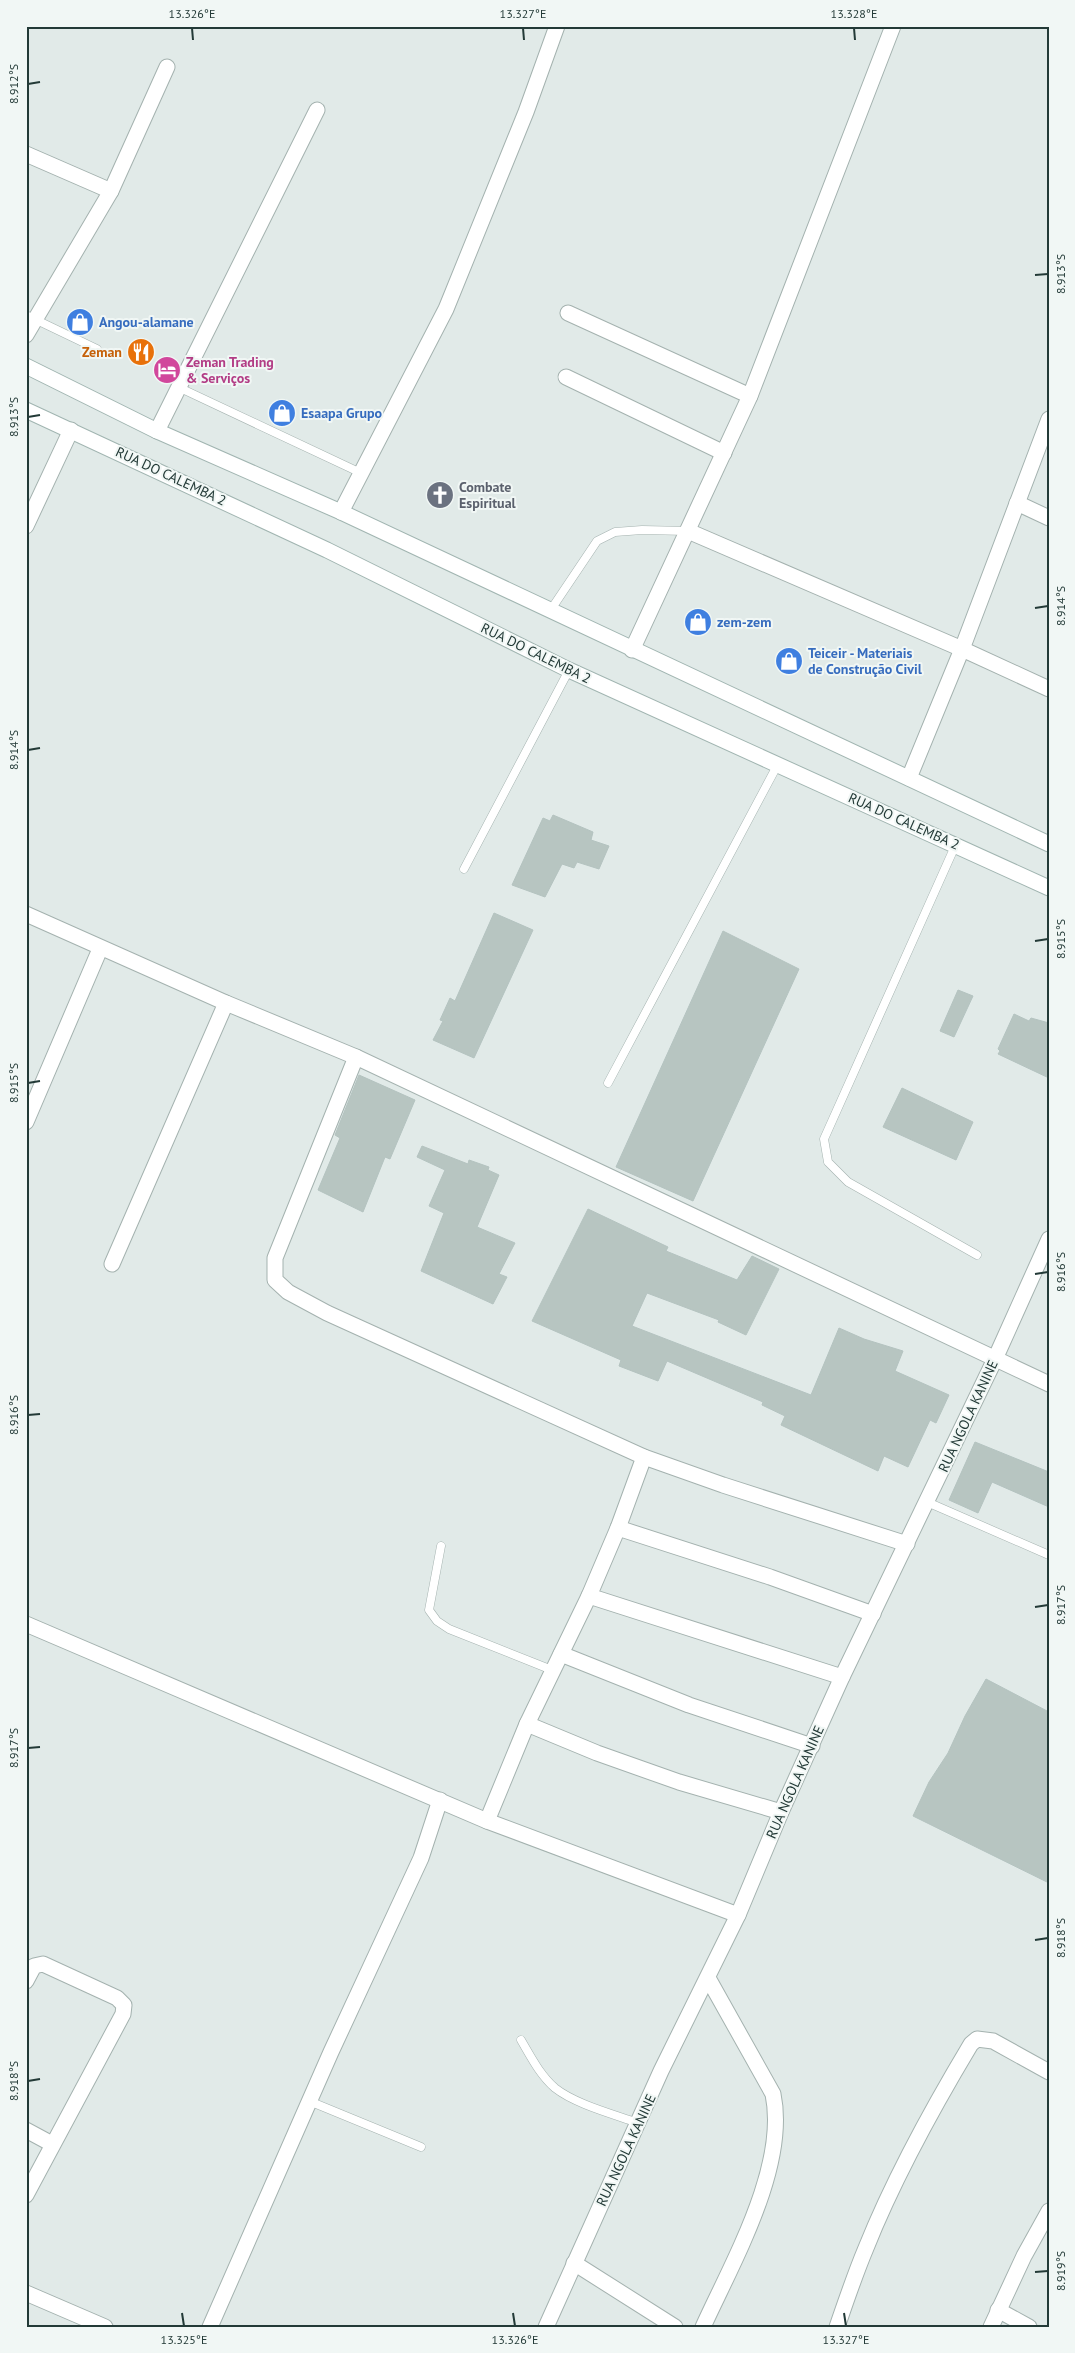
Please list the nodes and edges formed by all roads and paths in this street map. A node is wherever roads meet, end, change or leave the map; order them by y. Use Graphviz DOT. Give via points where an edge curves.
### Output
graph roads {
  1 [pos="557,26"];
  2 [pos="893,26"];
  3 [pos="167,66"];
  4 [pos="316,110"];
  5 [pos="26,154"];
  6 [pos="111,191"];
  7 [pos="568,313"];
  8 [pos="31,318"];
  9 [pos="26,335"];
  10 [pos="96,349"];
  11 [pos="26,366"];
  12 [pos="566,377"];
  13 [pos="178,387"];
  14 [pos="750,396"];
  15 [pos="26,410"];
  16 [pos="1049,419"];
  17 [pos="71,430"];
  18 [pos="157,431"];
  19 [pos="724,453"];
  20 [pos="361,473"];
  21 [pos="1017,503"];
  22 [pos="341,512"];
  23 [pos="1049,518"];
  24 [pos="26,526"];
  25 [pos="688,531"];
  26 [pos="550,612"];
  27 [pos="962,649"];
  28 [pos="632,650"];
  29 [pos="569,670"];
  30 [pos="1049,689"];
  31 [pos="778,764"];
  32 [pos="908,778"];
  33 [pos="956,844"];
  34 [pos="1049,844"];
  35 [pos="464,869"];
  36 [pos="1049,888"];
  37 [pos="26,914"];
  38 [pos="100,949"];
  39 [pos="226,1003"];
  40 [pos="356,1057"];
  41 [pos="608,1083"];
  42 [pos="26,1122"];
  43 [pos="1049,1239"];
  44 [pos="977,1255"];
  45 [pos="112,1264"];
  46 [pos="995,1359"];
  47 [pos="1049,1384"];
  48 [pos="644,1457"];
  49 [pos="927,1502"];
  50 [pos="618,1528"];
  51 [pos="907,1544"];
  52 [pos="441,1546"];
  53 [pos="1049,1555"];
  54 [pos="589,1596"];
  55 [pos="873,1614"];
  56 [pos="26,1624"];
  57 [pos="561,1654"];
  58 [pos="552,1670"];
  59 [pos="842,1677"];
  60 [pos="527,1724"];
  61 [pos="812,1746"];
  62 [pos="440,1800"];
  63 [pos="781,1812"];
  64 [pos="487,1820"];
  65 [pos="738,1915"];
  66 [pos="708,1978"];
  67 [pos="26,1981"];
  68 [pos="521,2040"];
  69 [pos="1049,2072"];
  70 [pos="310,2101"];
  71 [pos="638,2123"];
  72 [pos="26,2130"];
  73 [pos="52,2144"];
  74 [pos="420,2147"];
  75 [pos="26,2195"];
  76 [pos="1049,2211"];
  77 [pos="574,2263"];
  78 [pos="26,2293"];
  79 [pos="998,2310"];
  80 [pos="104,2327"];
  81 [pos="210,2327"];
  82 [pos="546,2327"];
  83 [pos="676,2327"];
  84 [pos="703,2327"];
  85 [pos="837,2327"];
  86 [pos="991,2327"];
  87 [pos="1029,2327"];
  1 -- 20 [label="street" via="526,112 446,309"];
  2 -- 14 [label="street"];
  3 -- 6 [label="street"];
  4 -- 13 [label="street"];
  5 -- 6 [label="street"];
  6 -- 8 [label="street"];
  7 -- 14 [label="street"];
  8 -- 9 [label="street"];
  8 -- 10 [label="lane"];
  11 -- 18 [label="street"];
  12 -- 19 [label="street"];
  13 -- 18 [label="street"];
  13 -- 20 [label="lane"];
  14 -- 19 [label="street"];
  15 -- 17 [label="street, RUA DO CALEMBA 2"];
  16 -- 21 [label="street"];
  17 -- 24 [label="street"];
  17 -- 29 [label="street, RUA DO CALEMBA 2" via="327,550"];
  18 -- 22 [label="street"];
  19 -- 25 [label="street"];
  20 -- 22 [label="street"];
  21 -- 23 [label="street"];
  21 -- 27 [label="street"];
  22 -- 26 [label="street"];
  25 -- 26 [label="lane" via="615,532 597,541"];
  25 -- 27 [label="street"];
  25 -- 28 [label="street"];
  26 -- 28 [label="street"];
  27 -- 30 [label="street"];
  27 -- 32 [label="street"];
  28 -- 32 [label="street"];
  29 -- 31 [label="street, RUA DO CALEMBA 2"];
  29 -- 35 [label="lane"];
  31 -- 33 [label="street, RUA DO CALEMBA 2"];
  31 -- 41 [label="lane"];
  32 -- 34 [label="street"];
  33 -- 36 [label="street, RUA DO CALEMBA 2"];
  33 -- 44 [label="lane" via="824,1139 828,1162 848,1182"];
  37 -- 38 [label="street"];
  38 -- 39 [label="street"];
  38 -- 42 [label="street"];
  39 -- 40 [label="street"];
  39 -- 45 [label="street"];
  40 -- 46 [label="street"];
  40 -- 48 [label="street" via="275,1258 275,1280 288,1292 327,1313"];
  43 -- 46 [label="street, RUA NGOLA KANINE"];
  46 -- 47 [label="street"];
  46 -- 49 [label="street, RUA NGOLA KANINE"];
  48 -- 50 [label="street"];
  48 -- 51 [label="street"];
  49 -- 51 [label="street, RUA NGOLA KANINE"];
  49 -- 53 [label="lane"];
  50 -- 54 [label="street"];
  50 -- 55 [label="street"];
  51 -- 55 [label="street, RUA NGOLA KANINE"];
  52 -- 58 [label="lane" via="429,1610 437,1621 449,1629"];
  54 -- 57 [label="street"];
  54 -- 59 [label="street"];
  55 -- 59 [label="street, RUA NGOLA KANINE"];
  56 -- 62 [label="street"];
  57 -- 58 [label="street"];
  57 -- 61 [label="street" via="689,1705"];
  58 -- 60 [label="street"];
  59 -- 61 [label="street, RUA NGOLA KANINE"];
  60 -- 63 [label="street" via="679,1782"];
  60 -- 64 [label="street"];
  61 -- 63 [label="street, RUA NGOLA KANINE"];
  62 -- 64 [label="street"];
  62 -- 70 [label="street" via="421,1858"];
  63 -- 65 [label="street, RUA NGOLA KANINE"];
  64 -- 65 [label="street"];
  65 -- 66 [label="street, RUA NGOLA KANINE"];
  66 -- 71 [label="street, RUA NGOLA KANINE"];
  66 -- 84 [label="street" via="773,2094 777,2114 776,2144 760,2198"];
  67 -- 73 [label="street" via="34,1966 43,1964 117,1998 124,2005 123,2014"];
  68 -- 71 [label="lane" via="543,2075 556,2088 573,2098"];
  69 -- 85 [label="street" via="993,2041 977,2039 971,2044 940,2095 886,2203"];
  70 -- 74 [label="lane"];
  70 -- 81 [label="street"];
  71 -- 77 [label="street, RUA NGOLA KANINE"];
  72 -- 73 [label="street"];
  73 -- 75 [label="street"];
  76 -- 79 [label="street"];
  77 -- 82 [label="street, RUA NGOLA KANINE"];
  77 -- 83 [label="street"];
  78 -- 80 [label="street"];
  79 -- 86 [label="street"];
  79 -- 87 [label="street"];
}
